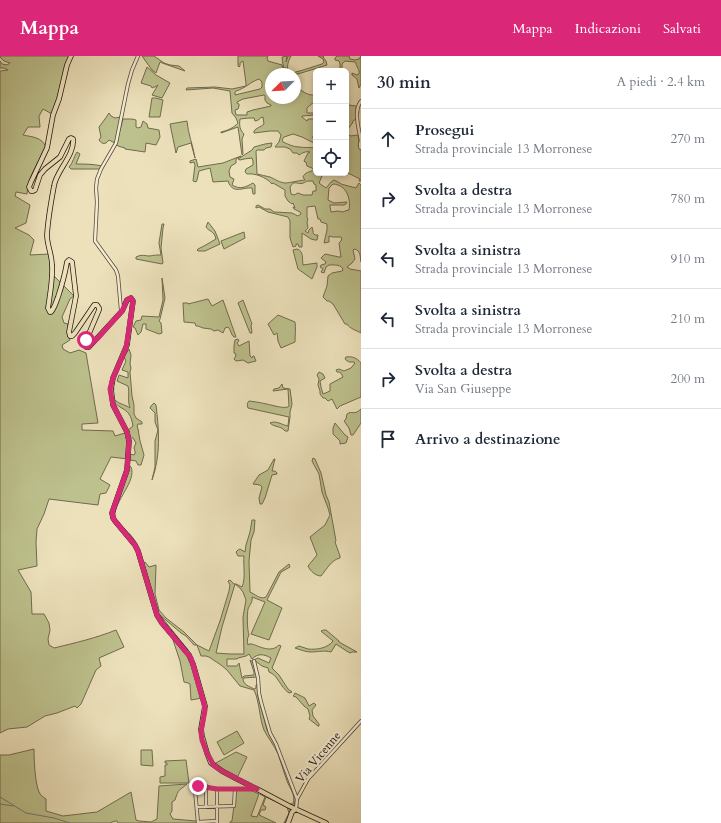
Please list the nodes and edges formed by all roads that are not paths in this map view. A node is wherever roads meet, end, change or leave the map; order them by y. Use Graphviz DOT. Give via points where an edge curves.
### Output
graph roads {
  1 [pos="71,56"];
  2 [pos="138,56"];
  3 [pos="361,101"];
  4 [pos="361,148"];
  5 [pos="122,311"];
  6 [pos="254,661"];
  7 [pos="361,721"];
  8 [pos="206,786"];
  9 [pos="217,789"];
  10 [pos="235,789"];
  11 [pos="257,789"];
  12 [pos="297,799"];
  13 [pos="217,806"];
  14 [pos="197,807"];
  15 [pos="206,807"];
  16 [pos="294,812"];
  17 [pos="289,821"];
  18 [pos="198,822"];
  19 [pos="217,822"];
  20 [pos="326,823"];
  1 -- 5 [label="main road" via="53,116 47,148 30,187 31,191 36,189 40,174 60,157 69,139 73,138 68,157 55,180 48,225 47,237 52,267 48,309 51,312 53,309 69,260 72,262 76,292 70,336 75,333 94,305 98,305 99,310 85,343 86,347 89,347"];
  2 -- 5 [label="street" via="128,84 116,143 101,169 96,188 95,241 116,270"];
  3 -- 4 [label="street" via="357,114"];
  5 -- 11 [label="main road" via="127,300 132,299 127,345 110,389 113,405 129,438 127,470 114,506 113,517 138,551 159,620 192,660 205,710 201,732 208,756 213,765"];
  6 -- 12 [label="street" via="261,702 270,733"];
  7 -- 12 [label="street, Via Vicenne" via="308,779"];
  8 -- 9 [label="street"];
  8 -- 14 [label="street" via="196,787"];
  8 -- 15 [label="street"];
  9 -- 10 [label="street"];
  9 -- 13 [label="street"];
  10 -- 11 [label="street"];
  10 -- 13 [label="street" via="234,806"];
  11 -- 16 [label="main road" via="289,806"];
  12 -- 16 [label="street, Via Vicenne"];
  13 -- 15 [label="street"];
  13 -- 19 [label="street"];
  14 -- 15 [label="street"];
  14 -- 18 [label="street"];
  16 -- 17 [label="main road"];
  16 -- 20 [label="main road" via="303,812"];
  18 -- 19 [label="street"];
}
